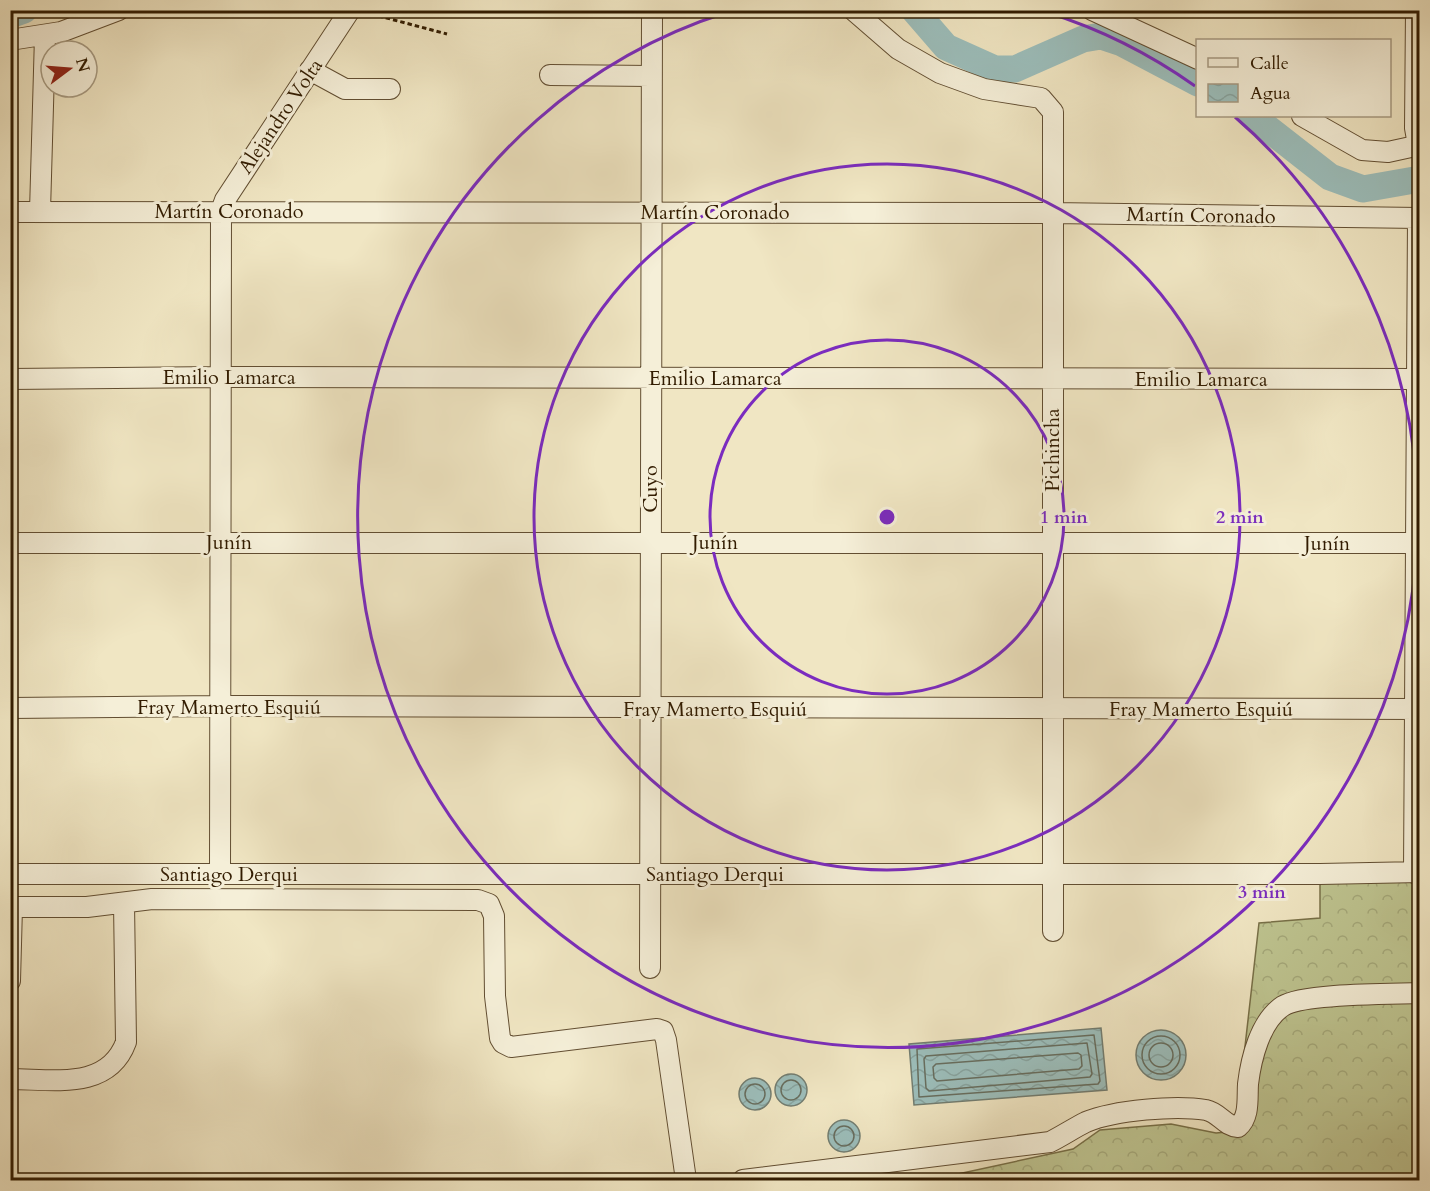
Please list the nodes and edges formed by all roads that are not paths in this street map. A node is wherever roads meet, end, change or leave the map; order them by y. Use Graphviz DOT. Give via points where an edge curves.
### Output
graph roads {
  1 [pos="119,10"];
  2 [pos="350,10"];
  3 [pos="652,10"];
  4 [pos="854,10"];
  5 [pos="1092,10"];
  6 [pos="1416,10"];
  7 [pos="45,36"];
  8 [pos="10,40"];
  9 [pos="1196,59"];
  10 [pos="310,70"];
  11 [pos="550,75"];
  12 [pos="651,76"];
  13 [pos="390,89"];
  14 [pos="1304,117"];
  15 [pos="1419,145"];
  16 [pos="40,211"];
  17 [pos="220,211"];
  18 [pos="10,212"];
  19 [pos="651,212"];
  20 [pos="1052,213"];
  21 [pos="1419,218"];
  22 [pos="220,377"];
  23 [pos="651,378"];
  24 [pos="10,379"];
  25 [pos="1052,379"];
  26 [pos="1418,379"];
  27 [pos="220,542"];
  28 [pos="650,542"];
  29 [pos="10,543"];
  30 [pos="1052,543"];
  31 [pos="1418,543"];
  32 [pos="220,706"];
  33 [pos="10,708"];
  34 [pos="650,709"];
  35 [pos="1052,709"];
  36 [pos="1418,709"];
  37 [pos="1417,872"];
  38 [pos="10,873"];
  39 [pos="220,874"];
  40 [pos="649,874"];
  41 [pos="1053,875"];
  42 [pos="124,903"];
  43 [pos="11,907"];
  44 [pos="1053,931"];
  45 [pos="650,968"];
  46 [pos="10,981"];
  47 [pos="1419,993"];
  48 [pos="10,1079"];
  49 [pos="865,1173"];
  50 [pos="686,1180"];
  51 [pos="743,1180"];
  1 -- 7 [label="street"];
  2 -- 10 [label="street, Alejandro Volta"];
  3 -- 12 [label="street, Cuyo"];
  4 -- 20 [label="street, Pichincha" via="919,62 984,89 1041,98 1053,112"];
  5 -- 9 [label="street"];
  6 -- 15 [label="street"];
  7 -- 8 [label="street"];
  7 -- 16 [label="street"];
  10 -- 13 [label="street" via="353,91"];
  10 -- 17 [label="street, Alejandro Volta"];
  11 -- 12 [label="street"];
  12 -- 19 [label="street, Cuyo"];
  14 -- 15 [label="street" via="1362,150 1388,152"];
  16 -- 17 [label="street, Martín Coronado"];
  16 -- 18 [label="street, Martín Coronado"];
  17 -- 19 [label="street, Martín Coronado"];
  17 -- 22 [label="street, Alejandro Volta"];
  19 -- 20 [label="street, Martín Coronado"];
  19 -- 23 [label="street, Cuyo"];
  20 -- 21 [label="street, Martín Coronado"];
  20 -- 25 [label="street, Pichincha"];
  21 -- 26 [label="street"];
  22 -- 23 [label="street, Emilio Lamarca"];
  22 -- 24 [label="street, Emilio Lamarca"];
  22 -- 27 [label="street, Alejandro Volta"];
  23 -- 25 [label="street, Emilio Lamarca"];
  23 -- 28 [label="street, Cuyo"];
  25 -- 26 [label="street, Emilio Lamarca"];
  25 -- 30 [label="street, Pichincha"];
  26 -- 31 [label="street"];
  27 -- 28 [label="street, Junín"];
  27 -- 29 [label="street, Junín"];
  27 -- 32 [label="street, Alejandro Volta"];
  28 -- 30 [label="street, Junín"];
  28 -- 34 [label="street, Cuyo"];
  30 -- 31 [label="street, Junín"];
  30 -- 35 [label="street, Pichincha"];
  31 -- 36 [label="street"];
  32 -- 33 [label="street, Fray Mamerto Esquiú"];
  32 -- 34 [label="street, Fray Mamerto Esquiú"];
  32 -- 39 [label="street, Alejandro Volta"];
  34 -- 35 [label="street, Fray Mamerto Esquiú"];
  34 -- 40 [label="street, Cuyo"];
  35 -- 36 [label="street, Fray Mamerto Esquiú"];
  35 -- 41 [label="street, Pichincha"];
  36 -- 37 [label="street"];
  37 -- 41 [label="street, Santiago Derqui"];
  38 -- 39 [label="street, Santiago Derqui"];
  39 -- 40 [label="street, Santiago Derqui"];
  40 -- 41 [label="street, Santiago Derqui"];
  40 -- 45 [label="street, Cuyo"];
  41 -- 44 [label="street, Pichincha"];
  42 -- 43 [label="street"];
  42 -- 48 [label="street" via="126,1042 120,1058 98,1075 85,1078"];
  42 -- 50 [label="street" via="152,899 478,900 489,904 494,916 495,996 503,1043 511,1047 663,1031"];
  43 -- 46 [label="street"];
  47 -- 49 [label="street" via="1301,1000 1283,1006 1263,1031 1251,1060 1246,1113 1238,1127 1229,1126 1207,1110 1162,1109 1086,1122 1050,1142"];
  49 -- 51 [label="street"];
}
